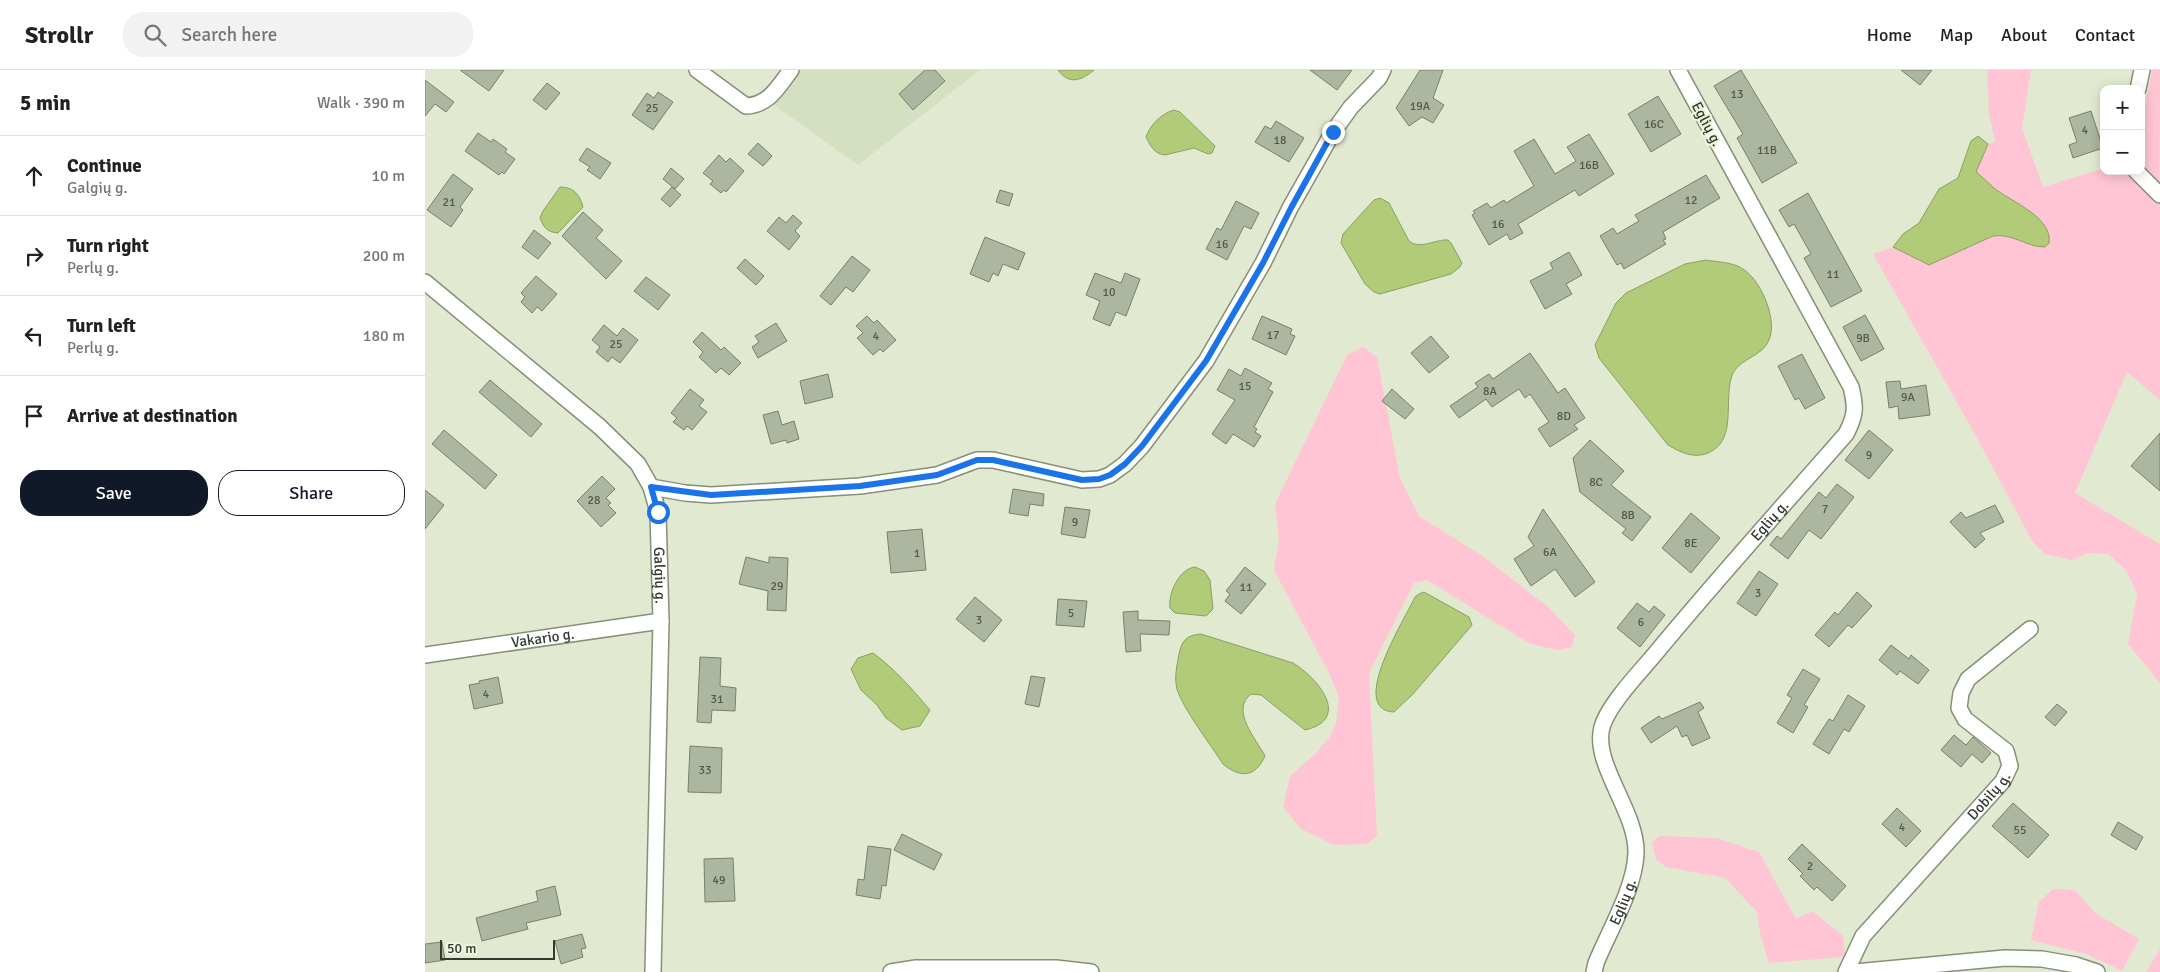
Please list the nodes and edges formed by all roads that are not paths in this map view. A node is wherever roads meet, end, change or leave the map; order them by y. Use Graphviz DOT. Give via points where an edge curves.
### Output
graph roads {
  1 [pos="697,70"];
  2 [pos="791,70"];
  3 [pos="1383,70"];
  4 [pos="1678,70"];
  5 [pos="2142,70"];
  6 [pos="2139,85"];
  7 [pos="2140,175"];
  8 [pos="2160,195"];
  9 [pos="425,282"];
  10 [pos="651,487"];
  11 [pos="661,621"];
  12 [pos="2030,629"];
  13 [pos="425,656"];
  14 [pos="1056,970"];
  15 [pos="653,972"];
  16 [pos="891,972"];
  17 [pos="1091,972"];
  18 [pos="1593,972"];
  19 [pos="1846,972"];
  20 [pos="1855,972"];
  21 [pos="2097,972"];
  1 -- 2 [label="street" via="746,106 766,100"];
  3 -- 10 [label="street" via="1333,132 1206,361 1142,446 1110,475 1082,480 993,460 977,460 937,475 860,486 711,495"];
  4 -- 18 [label="street, Eglių g." via="1851,387 1855,404 1846,434 1697,603 1609,712 1602,727 1601,742 1616,789 1629,815 1636,853 1626,892"];
  5 -- 6 [label="street"];
  7 -- 8 [label="street"];
  9 -- 10 [label="street, Galgių g." via="600,426 638,464"];
  10 -- 11 [label="street, Galgių g." via="658,512"];
  11 -- 13 [label="street, Vakario g."];
  11 -- 15 [label="street, Galgių g."];
  12 -- 19 [label="street, Dobilų g." via="1968,679 1961,693 1959,708 1965,719 2006,751 2011,766 2003,781 1863,936"];
  14 -- 16 [label="street" via="916,968"];
  14 -- 17 [label="street"];
  20 -- 21 [label="street" via="2005,958 2041,959"];
}
